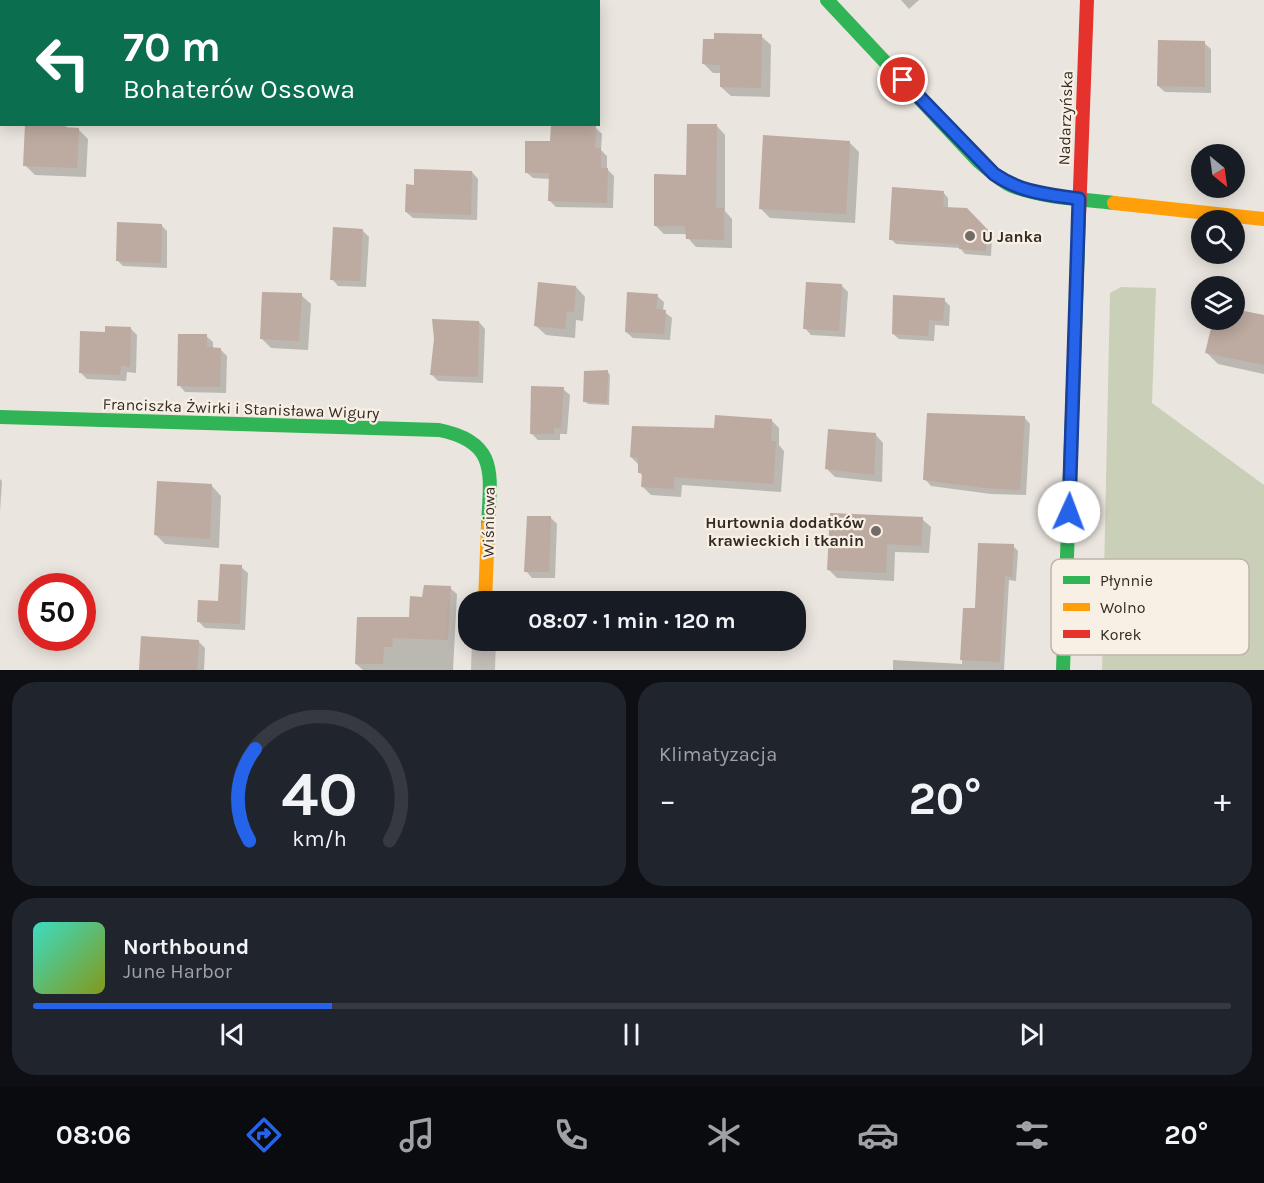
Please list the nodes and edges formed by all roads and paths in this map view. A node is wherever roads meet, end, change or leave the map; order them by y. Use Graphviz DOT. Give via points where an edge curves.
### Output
graph roads {
  1 [pos="827,0"];
  2 [pos="1087,0"];
  3 [pos="1079,199"];
  4 [pos="1264,219"];
  5 [pos="0,417"];
  6 [pos="477,446"];
  7 [pos="1067,559"];
  8 [pos="485,591"];
  9 [pos="484,651"];
  10 [pos="1064,655"];
  11 [pos="483,670"];
  12 [pos="1063,670"];
  1 -- 3 [label="street" via="994,174 1029,191"];
  2 -- 3 [label="street, Nadarzyńska"];
  3 -- 4 [label="street"];
  3 -- 7 [label="street, Nadarzyńska"];
  5 -- 6 [label="street, Franciszka Żwirki i Stanisława Wigury" via="439,430 460,434"];
  6 -- 8 [label="street, Wiśniowa" via="488,464"];
  9 -- 11 [label="street"];
  10 -- 12 [label="street, Nadarzyńska"];
}
